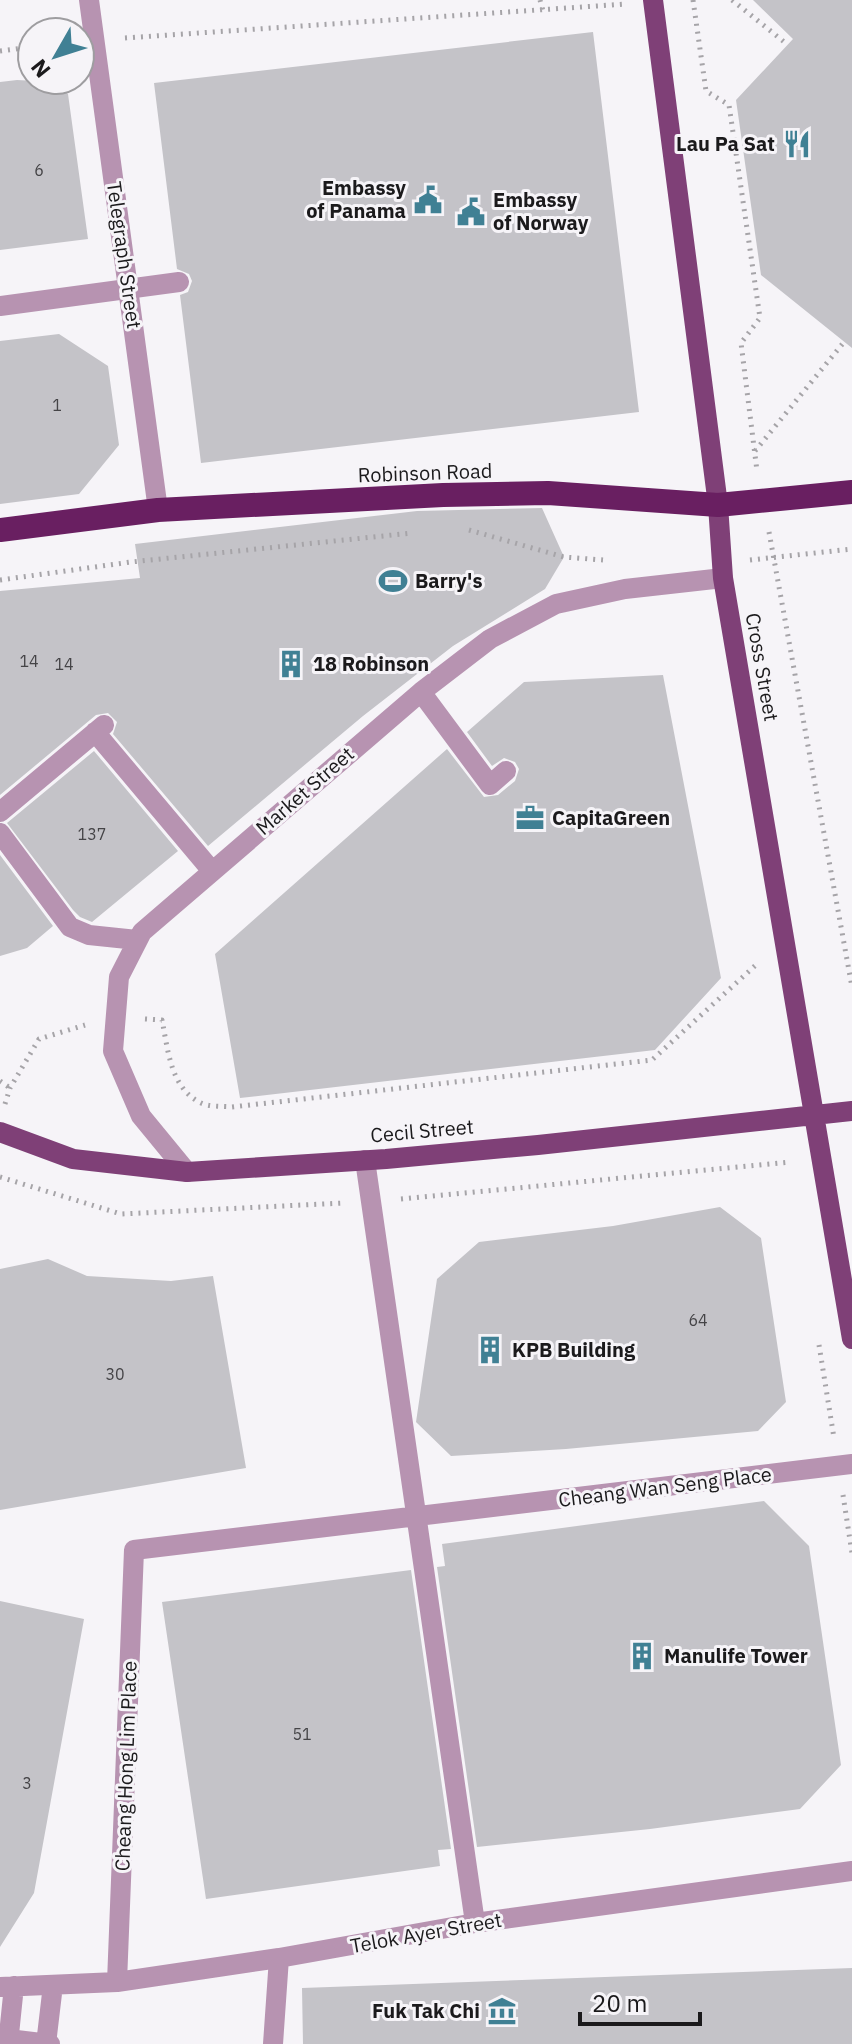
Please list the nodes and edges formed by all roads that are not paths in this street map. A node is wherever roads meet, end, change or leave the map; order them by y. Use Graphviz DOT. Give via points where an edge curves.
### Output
graph roads {
  1 [pos="89,0"];
  2 [pos="646,2"];
  3 [pos="179,282"];
  4 [pos="129,288"];
  5 [pos="0,306"];
  6 [pos="852,492"];
  7 [pos="718,505"];
  8 [pos="158,510"];
  9 [pos="0,530"];
  10 [pos="722,571"];
  11 [pos="421,692"];
  12 [pos="506,771"];
  13 [pos="0,812"];
  14 [pos="0,833"];
  15 [pos="212,871"];
  16 [pos="137,940"];
  17 [pos="852,1111"];
  18 [pos="813,1116"];
  19 [pos="0,1132"];
  20 [pos="365,1160"];
  21 [pos="187,1172"];
  22 [pos="852,1339"];
  23 [pos="845,1465"];
  24 [pos="417,1516"];
  25 [pos="134,1550"];
  26 [pos="852,1871"];
  27 [pos="475,1923"];
  28 [pos="279,1958"];
  29 [pos="117,1982"];
  30 [pos="53,1985"];
  31 [pos="7,1986"];
  32 [pos="5,2040"];
  33 [pos="47,2044"];
  34 [pos="273,2044"];
  1 -- 4 [label="street, Telegraph Street"];
  2 -- 7 [label="main road, Cross Street"];
  3 -- 4 [label="street"];
  4 -- 5 [label="street"];
  4 -- 8 [label="street, Telegraph Street"];
  6 -- 7 [label="highway, Robinson Road"];
  7 -- 8 [label="highway, Robinson Road" via="548,493"];
  7 -- 10 [label="main road, Cross Street"];
  8 -- 9 [label="highway, Robinson Road"];
  10 -- 11 [label="street, Market Street" via="556,604 490,639"];
  10 -- 18 [label="main road, Cross Street"];
  11 -- 12 [label="street" via="490,785"];
  11 -- 15 [label="street, Market Street"];
  13 -- 15 [label="street" via="100,728"];
  14 -- 16 [label="street" via="70,927 89,935"];
  15 -- 16 [label="street, Market Street"];
  16 -- 21 [label="street, Market Street" via="119,977 113,1051 141,1116"];
  17 -- 18 [label="main road, Cecil Street"];
  18 -- 20 [label="main road, Cecil Street"];
  18 -- 22 [label="main road, Cross Street"];
  19 -- 21 [label="main road, Cecil Street" via="73,1159"];
  20 -- 21 [label="main road, Cecil Street"];
  20 -- 24 [label="street"];
  23 -- 24 [label="street, Cheang Wan Seng Place"];
  24 -- 25 [label="street, Cheang Wan Seng Place"];
  24 -- 27 [label="street"];
  25 -- 29 [label="street, Cheang Hong Lim Place"];
  26 -- 27 [label="street, Telok Ayer Street"];
  27 -- 28 [label="street, Telok Ayer Street"];
  28 -- 29 [label="street, Telok Ayer Street"];
  28 -- 34 [label="street"];
  29 -- 30 [label="street, Telok Ayer Street"];
  30 -- 31 [label="street, Telok Ayer Street"];
  30 -- 33 [label="street"];
  31 -- 32 [label="street"];
  32 -- 33 [label="street"];
}
